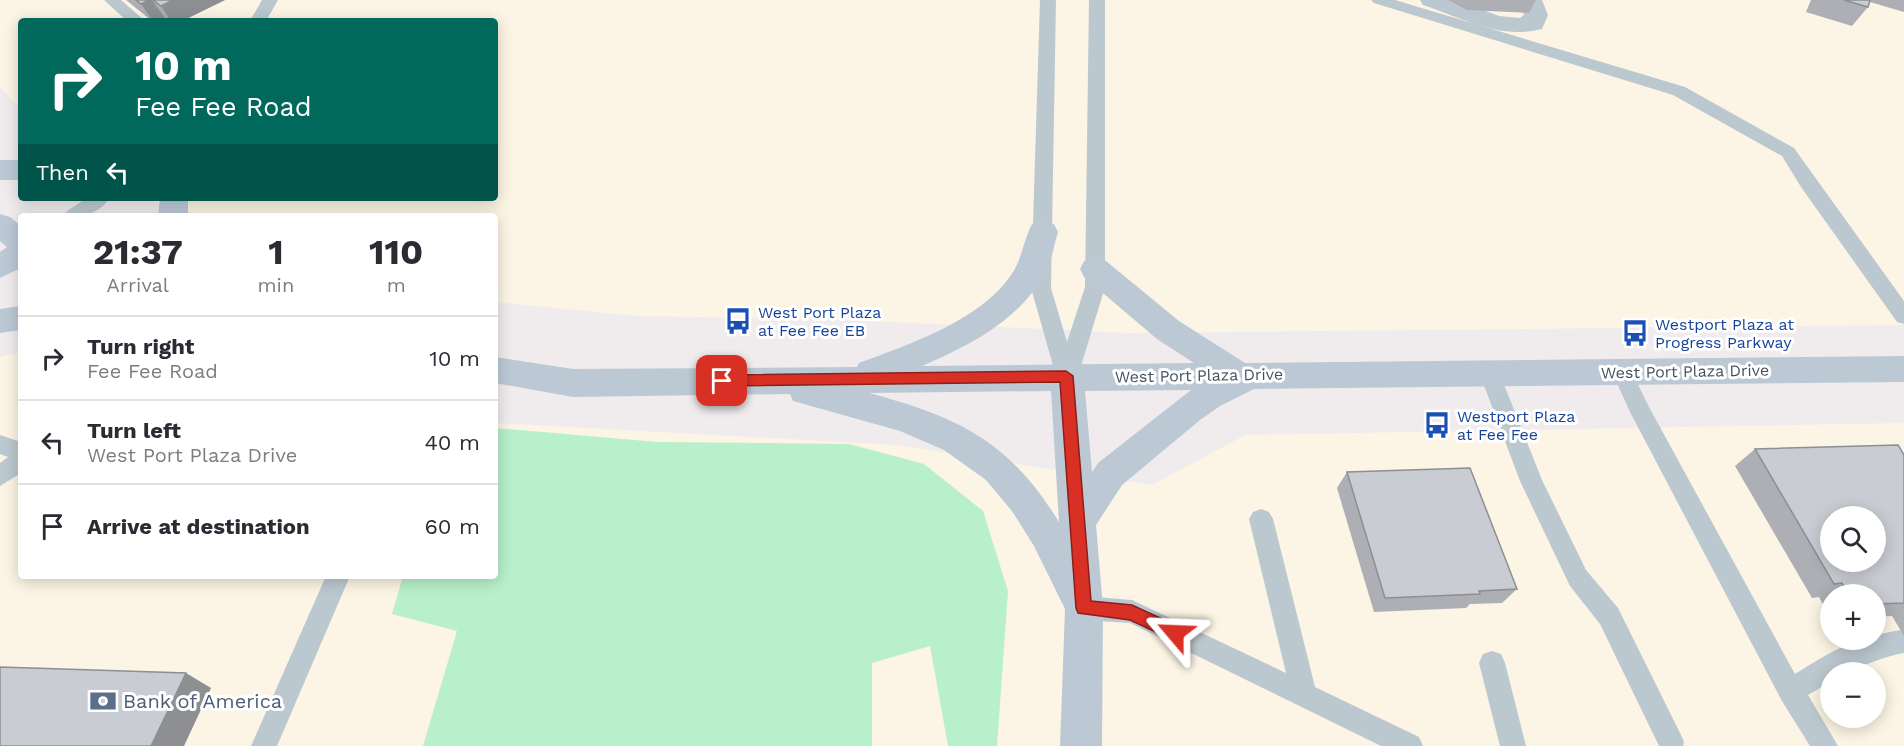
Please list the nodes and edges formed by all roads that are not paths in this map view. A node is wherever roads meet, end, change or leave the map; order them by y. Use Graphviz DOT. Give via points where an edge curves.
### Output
graph roads {
  1 [pos="112,0"];
  2 [pos="270,0"];
  3 [pos="1048,0"];
  4 [pos="1097,0"];
  5 [pos="1379,0"];
  6 [pos="1432,0"];
  7 [pos="1530,0"];
  8 [pos="133,18"];
  9 [pos="260,18"];
  10 [pos="0,170"];
  11 [pos="18,170"];
  12 [pos="95,201"];
  13 [pos="78,213"];
  14 [pos="0,225"];
  15 [pos="1042,232"];
  16 [pos="18,240"];
  17 [pos="18,255"];
  18 [pos="0,267"];
  19 [pos="1095,269"];
  20 [pos="1904,316"];
  21 [pos="18,318"];
  22 [pos="0,321"];
  23 [pos="1904,369"];
  24 [pos="498,370"];
  25 [pos="1489,372"];
  26 [pos="1622,372"];
  27 [pos="1245,375"];
  28 [pos="1066,376"];
  29 [pos="849,379"];
  30 [pos="765,381"];
  31 [pos="0,444"];
  32 [pos="18,451"];
  33 [pos="18,462"];
  34 [pos="0,476"];
  35 [pos="1261,519"];
  36 [pos="1079,520"];
  37 [pos="337,579"];
  38 [pos="1084,608"];
  39 [pos="1904,641"];
  40 [pos="1492,663"];
  41 [pos="1791,692"];
  42 [pos="1304,694"];
  43 [pos="1671,742"];
  44 [pos="1087,744"];
  45 [pos="264,746"];
  46 [pos="1410,746"];
  47 [pos="1513,746"];
  48 [pos="1825,746"];
  1 -- 8 [label="lane"];
  2 -- 9 [label="lane"];
  3 -- 15 [label="lane"];
  4 -- 19 [label="lane"];
  5 -- 20 [label="lane" via="1679,91 1788,152"];
  6 -- 7 [label="street" via="1507,26 1521,27 1533,24 1536,15"];
  10 -- 11 [label="main road"];
  12 -- 13 [label="lane"];
  14 -- 16 [label="main road"];
  15 -- 28 [label="lane" via="1041,288"];
  15 -- 29 [label="main road" via="1032,268 1019,287 994,310 952,338"];
  17 -- 18 [label="main road"];
  19 -- 27 [label="main road" via="1168,330"];
  19 -- 28 [label="lane" via="1095,287"];
  21 -- 22 [label="main road"];
  23 -- 26 [label="main road, West Port Plaza Drive"];
  24 -- 30 [label="main road, West Port Plaza Drive" via="573,382"];
  25 -- 26 [label="main road, West Port Plaza Drive"];
  25 -- 27 [label="main road, West Port Plaza Drive"];
  25 -- 43 [label="lane" via="1532,481 1578,578 1608,616"];
  26 -- 41 [label="lane"];
  27 -- 28 [label="main road, West Port Plaza Drive"];
  27 -- 36 [label="main road" via="1208,396 1110,474"];
  28 -- 29 [label="main road, West Port Plaza Drive"];
  28 -- 36 [label="main road"];
  29 -- 30 [label="main road, West Port Plaza Drive"];
  30 -- 38 [label="main road" via="893,413 966,446 1009,481 1039,519"];
  31 -- 32 [label="lane"];
  33 -- 34 [label="lane"];
  35 -- 42 [label="lane"];
  36 -- 38 [label="main road"];
  37 -- 45 [label="lane"];
  38 -- 42 [label="lane" via="1132,612"];
  38 -- 44 [label="main road"];
  39 -- 41 [label="lane" via="1888,642 1826,670"];
  40 -- 47 [label="lane"];
  41 -- 48 [label="lane"];
  42 -- 46 [label="lane"];
}
